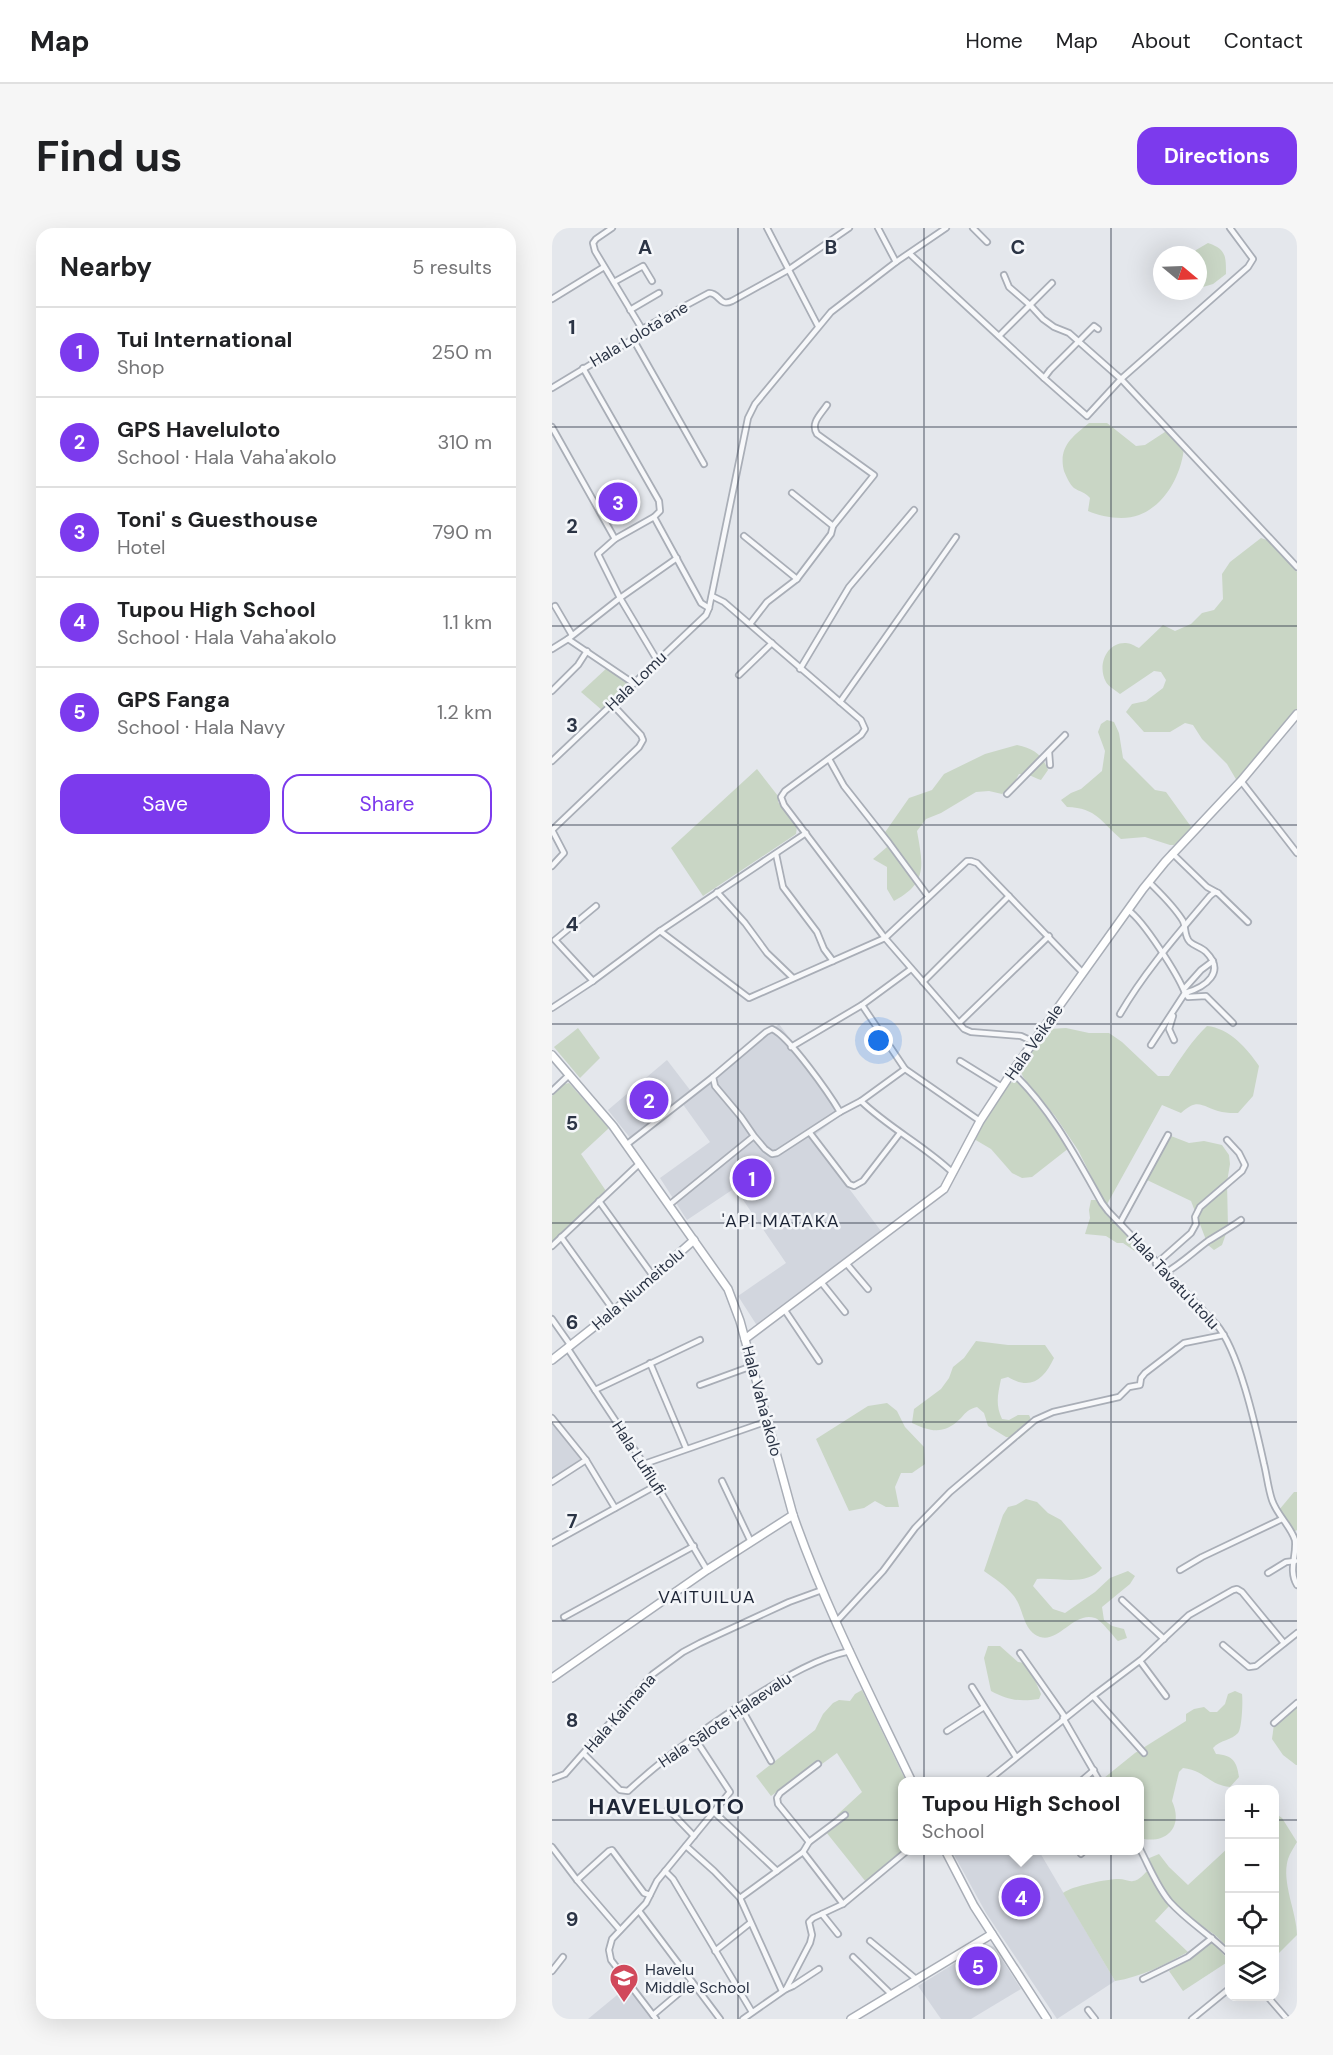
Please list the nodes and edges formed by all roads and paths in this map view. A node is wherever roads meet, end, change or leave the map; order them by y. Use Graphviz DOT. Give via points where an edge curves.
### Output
graph roads {
  1 [pos="612,228"];
  2 [pos="766,228"];
  3 [pos="849,228"];
  4 [pos="878,228"];
  5 [pos="946,228"];
  6 [pos="973,228"];
  7 [pos="1230,228"];
  8 [pos="987,242"];
  9 [pos="909,254"];
  10 [pos="896,262"];
  11 [pos="604,267"];
  12 [pos="788,270"];
  13 [pos="1004,275"];
  14 [pos="651,281"];
  15 [pos="615,282"];
  16 [pos="1052,283"];
  17 [pos="659,293"];
  18 [pos="552,299"];
  19 [pos="1031,306"];
  20 [pos="630,310"];
  21 [pos="818,326"];
  22 [pos="642,328"];
  23 [pos="1098,329"];
  24 [pos="999,336"];
  25 [pos="633,339"];
  26 [pos="1079,343"];
  27 [pos="583,368"];
  28 [pos="1044,378"];
  29 [pos="1121,379"];
  30 [pos="552,388"];
  31 [pos="827,405"];
  32 [pos="552,427"];
  33 [pos="704,464"];
  34 [pos="792,493"];
  35 [pos="914,510"];
  36 [pos="654,518"];
  37 [pos="833,526"];
  38 [pos="744,536"];
  39 [pos="956,537"];
  40 [pos="615,539"];
  41 [pos="677,558"];
  42 [pos="1297,567"];
  43 [pos="797,579"];
  44 [pos="712,596"];
  45 [pos="620,598"];
  46 [pos="555,606"];
  47 [pos="709,608"];
  48 [pos="750,624"];
  49 [pos="570,637"];
  50 [pos="772,643"];
  51 [pos="552,649"];
  52 [pos="587,651"];
  53 [pos="657,660"];
  54 [pos="800,669"];
  55 [pos="739,675"];
  56 [pos="633,684"];
  57 [pos="552,691"];
  58 [pos="840,702"];
  59 [pos="612,704"];
  60 [pos="1297,714"];
  61 [pos="1065,735"];
  62 [pos="1049,752"];
  63 [pos="829,759"];
  64 [pos="552,761"];
  65 [pos="1050,765"];
  66 [pos="1241,781"];
  67 [pos="1007,794"];
  68 [pos="552,830"];
  69 [pos="806,833"];
  70 [pos="1172,853"];
  71 [pos="1297,853"];
  72 [pos="776,854"];
  73 [pos="552,866"];
  74 [pos="1149,882"];
  75 [pos="717,892"];
  76 [pos="1218,893"];
  77 [pos="928,896"];
  78 [pos="1009,896"];
  79 [pos="596,906"];
  80 [pos="1128,910"];
  81 [pos="1248,922"];
  82 [pos="1185,926"];
  83 [pos="660,931"];
  84 [pos="1049,936"];
  85 [pos="885,938"];
  86 [pos="553,940"];
  87 [pos="1162,954"];
  88 [pos="833,961"];
  89 [pos="1213,961"];
  90 [pos="911,969"];
  91 [pos="1083,973"];
  92 [pos="793,978"];
  93 [pos="593,981"];
  94 [pos="923,982"];
  95 [pos="1185,991"];
  96 [pos="862,1005"];
  97 [pos="552,1008"];
  98 [pos="1175,1011"];
  99 [pos="1120,1014"];
  100 [pos="959,1023"];
  101 [pos="1233,1023"];
  102 [pos="1174,1040"];
  103 [pos="1034,1042"];
  104 [pos="1151,1045"];
  105 [pos="791,1047"];
  106 [pos="552,1055"];
  107 [pos="960,1061"];
  108 [pos="905,1069"];
  109 [pos="1012,1072"];
  110 [pos="569,1075"];
  111 [pos="712,1077"];
  112 [pos="1002,1087"];
  113 [pos="552,1091"];
  114 [pos="861,1101"];
  115 [pos="840,1112"];
  116 [pos="980,1121"];
  117 [pos="900,1132"];
  118 [pos="810,1133"];
  119 [pos="1168,1135"];
  120 [pos="754,1136"];
  121 [pos="1227,1140"];
  122 [pos="627,1145"];
  123 [pos="640,1163"];
  124 [pos="953,1173"];
  125 [pos="599,1201"];
  126 [pos="669,1205"];
  127 [pos="1241,1220"];
  128 [pos="1120,1222"];
  129 [pos="561,1237"];
  130 [pos="694,1240"];
  131 [pos="552,1246"];
  132 [pos="846,1263"];
  133 [pos="1156,1264"];
  134 [pos="1165,1273"];
  135 [pos="653,1276"];
  136 [pos="821,1282"];
  137 [pos="868,1289"];
  138 [pos="784,1309"];
  139 [pos="614,1311"];
  140 [pos="845,1312"];
  141 [pos="552,1319"];
  142 [pos="1224,1335"];
  143 [pos="745,1339"];
  144 [pos="700,1340"];
  145 [pos="570,1347"];
  146 [pos="552,1360"];
  147 [pos="819,1361"];
  148 [pos="650,1363"];
  149 [pos="752,1366"];
  150 [pos="700,1385"];
  151 [pos="595,1390"];
  152 [pos="552,1418"];
  153 [pos="768,1421"];
  154 [pos="686,1448"];
  155 [pos="586,1460"];
  156 [pos="644,1464"];
  157 [pos="722,1481"];
  158 [pos="552,1482"];
  159 [pos="657,1485"];
  160 [pos="615,1508"];
  161 [pos="794,1515"];
  162 [pos="1282,1519"];
  163 [pos="751,1542"];
  164 [pos="552,1543"];
  165 [pos="694,1546"];
  166 [pos="1295,1561"];
  167 [pos="707,1570"];
  168 [pos="1180,1570"];
  169 [pos="1268,1573"];
  170 [pos="1297,1585"];
  171 [pos="822,1590"];
  172 [pos="1122,1599"];
  173 [pos="564,1617"];
  174 [pos="836,1622"];
  175 [pos="1297,1633"];
  176 [pos="1164,1639"];
  177 [pos="1284,1643"];
  178 [pos="1223,1645"];
  179 [pos="850,1651"];
  180 [pos="1020,1653"];
  181 [pos="1140,1660"];
  182 [pos="552,1678"];
  183 [pos="972,1687"];
  184 [pos="1093,1696"];
  185 [pos="1166,1696"];
  186 [pos="1297,1703"];
  187 [pos="740,1706"];
  188 [pos="984,1707"];
  189 [pos="1064,1718"];
  190 [pos="1274,1723"];
  191 [pos="947,1731"];
  192 [pos="694,1737"];
  193 [pos="1144,1753"];
  194 [pos="584,1754"];
  195 [pos="1016,1757"];
  196 [pos="771,1761"];
  197 [pos="818,1764"];
  198 [pos="1094,1770"];
  199 [pos="553,1777"];
  200 [pos="910,1777"];
  201 [pos="992,1777"];
  202 [pos="1086,1777"];
  203 [pos="1098,1777"];
  204 [pos="668,1809"];
  205 [pos="714,1812"];
  206 [pos="845,1815"];
  207 [pos="694,1836"];
  208 [pos="809,1842"];
  209 [pos="686,1846"];
  210 [pos="553,1850"];
  211 [pos="803,1852"];
  212 [pos="903,1855"];
  213 [pos="947,1855"];
  214 [pos="1143,1855"];
  215 [pos="665,1871"];
  216 [pos="777,1871"];
  217 [pos="577,1880"];
  218 [pos="650,1895"];
  219 [pos="740,1898"];
  220 [pos="843,1904"];
  221 [pos="639,1911"];
  222 [pos="822,1914"];
  223 [pos="750,1923"];
  224 [pos="620,1930"];
  225 [pos="838,1934"];
  226 [pos="992,1934"];
  227 [pos="1212,1938"];
  228 [pos="870,1941"];
  229 [pos="1225,1950"];
  230 [pos="715,1951"];
  231 [pos="563,1957"];
  232 [pos="853,1957"];
  233 [pos="819,1969"];
  234 [pos="552,1971"];
  235 [pos="916,1979"];
  236 [pos="1143,1979"];
  237 [pos="692,1982"];
  238 [pos="784,1990"];
  239 [pos="1225,1992"];
  240 [pos="891,1994"];
  241 [pos="1271,2001"];
  242 [pos="1088,2010"];
  243 [pos="752,2012"];
  244 [pos="654,2017"];
  245 [pos="854,2018"];
  246 [pos="720,2019"];
  247 [pos="743,2019"];
  248 [pos="1047,2019"];
  249 [pos="1095,2019"];
  250 [pos="1192,2019"];
  251 [pos="1287,2019"];
  1 -- 11 [label="street" via="594,243"];
  2 -- 12 [label="street"];
  3 -- 12 [label="street"];
  4 -- 10 [label="street"];
  5 -- 9 [label="street, Hala Lomu"];
  6 -- 8 [label="street"];
  7 -- 29 [label="street" via="1253,259 1248,267"];
  9 -- 10 [label="street, Hala Lomu"];
  9 -- 24 [label="street"];
  10 -- 21 [label="street, Hala Lomu"];
  11 -- 15 [label="street"];
  11 -- 18 [label="street"];
  12 -- 21 [label="street"];
  12 -- 22 [label="street, Hala Lolota'ane" via="727,303 709,293"];
  13 -- 19 [label="street" via="1009,286"];
  14 -- 15 [label="street" via="643,266"];
  15 -- 20 [label="street"];
  16 -- 19 [label="street"];
  17 -- 20 [label="street"];
  19 -- 24 [label="street"];
  19 -- 26 [label="street" via="1043,320 1069,333"];
  20 -- 22 [label="street"];
  21 -- 44 [label="street, Hala Lomu" via="748,418"];
  22 -- 25 [label="street, Hala Lolota'ane"];
  23 -- 26 [label="street" via="1094,326"];
  24 -- 28 [label="street"];
  25 -- 27 [label="street, Hala Lolota'ane"];
  25 -- 33 [label="street"];
  26 -- 28 [label="street"];
  26 -- 29 [label="street"];
  27 -- 30 [label="street, Hala Lolota'ane"];
  27 -- 36 [label="street" via="659,501 660,511"];
  28 -- 29 [label="street" via="1087,416"];
  29 -- 42 [label="street"];
  31 -- 37 [label="street" via="813,425 817,434 874,476"];
  32 -- 40 [label="street"];
  34 -- 37 [label="street"];
  35 -- 54 [label="street" via="849,587"];
  36 -- 40 [label="street"];
  36 -- 41 [label="street"];
  37 -- 43 [label="street"];
  38 -- 43 [label="street"];
  39 -- 58 [label="street"];
  40 -- 45 [label="street" via="598,554"];
  41 -- 45 [label="street"];
  41 -- 47 [label="street" via="701,603"];
  43 -- 48 [label="street" via="767,602"];
  44 -- 47 [label="street, Hala Lomu"];
  44 -- 48 [label="street"];
  45 -- 49 [label="street"];
  45 -- 53 [label="street"];
  46 -- 49 [label="street"];
  47 -- 53 [label="street, Hala Lomu"];
  48 -- 50 [label="street"];
  49 -- 51 [label="street"];
  49 -- 52 [label="street"];
  50 -- 54 [label="street"];
  50 -- 55 [label="street"];
  52 -- 56 [label="street"];
  52 -- 57 [label="street"];
  53 -- 56 [label="street, Hala Lomu"];
  54 -- 58 [label="street"];
  56 -- 59 [label="street, Hala Lomu"];
  58 -- 63 [label="street" via="861,720 865,729"];
  59 -- 64 [label="street, Hala Lomu"];
  59 -- 68 [label="street" via="643,740"];
  60 -- 66 [label="street, Hala Veikale"];
  61 -- 62 [label="street"];
  62 -- 65 [label="street"];
  62 -- 67 [label="street"];
  63 -- 69 [label="street" via="781,797"];
  63 -- 77 [label="street" via="844,786"];
  66 -- 70 [label="street, Hala Veikale"];
  66 -- 71 [label="street"];
  68 -- 73 [label="street" via="564,853"];
  69 -- 72 [label="street"];
  69 -- 85 [label="street"];
  70 -- 74 [label="street, Hala Veikale"];
  70 -- 76 [label="street"];
  72 -- 75 [label="street"];
  72 -- 88 [label="street" via="783,887"];
  74 -- 80 [label="street, Hala Veikale"];
  74 -- 82 [label="street" via="1163,894"];
  75 -- 83 [label="street"];
  75 -- 92 [label="street"];
  76 -- 81 [label="street"];
  76 -- 82 [label="street" via="1210,896"];
  77 -- 78 [label="street" via="967,861 976,863"];
  77 -- 85 [label="street"];
  78 -- 84 [label="street"];
  78 -- 94 [label="street"];
  79 -- 86 [label="street"];
  80 -- 87 [label="street" via="1137,916"];
  80 -- 91 [label="street, Hala Veikale"];
  82 -- 87 [label="street"];
  82 -- 89 [label="street" via="1190,942 1202,948"];
  83 -- 92 [label="street" via="749,998"];
  83 -- 93 [label="street"];
  84 -- 91 [label="street"];
  84 -- 100 [label="street"];
  85 -- 88 [label="street"];
  85 -- 90 [label="street"];
  86 -- 93 [label="street"];
  87 -- 95 [label="street"];
  87 -- 99 [label="street" via="1138,983"];
  88 -- 92 [label="street"];
  89 -- 95 [label="street"];
  89 -- 95 [label="street" via="1215,970 1208,980 1198,990"];
  90 -- 94 [label="street"];
  90 -- 96 [label="street"];
  91 -- 103 [label="street, Hala Veikale"];
  93 -- 97 [label="street"];
  94 -- 100 [label="street"];
  95 -- 98 [label="street"];
  95 -- 101 [label="street" via="1188,996 1206,996"];
  96 -- 105 [label="street"];
  96 -- 108 [label="street"];
  98 -- 102 [label="street" via="1169,1029"];
  98 -- 104 [label="street"];
  100 -- 103 [label="street" via="971,1032 1021,1036"];
  103 -- 109 [label="street, Hala Veikale"];
  105 -- 111 [label="street" via="772,1029"];
  105 -- 115 [label="street"];
  106 -- 110 [label="street, Hala Vaha'akolo"];
  107 -- 112 [label="street"];
  108 -- 114 [label="street"];
  108 -- 116 [label="street"];
  109 -- 112 [label="street, Hala Veikale"];
  109 -- 128 [label="street, Hala Tavatu'utolu" via="1066,1137 1101,1203"];
  110 -- 113 [label="street"];
  110 -- 122 [label="street, Hala Vaha'akolo"];
  111 -- 120 [label="street"];
  111 -- 122 [label="street"];
  112 -- 116 [label="street, Hala Veikale"];
  114 -- 115 [label="street"];
  114 -- 117 [label="street"];
  115 -- 118 [label="street"];
  116 -- 124 [label="street, Hala Veikale"];
  117 -- 118 [label="street" via="863,1181 854,1186"];
  117 -- 124 [label="street"];
  118 -- 120 [label="street" via="772,1154"];
  119 -- 128 [label="street"];
  120 -- 126 [label="street"];
  121 -- 133 [label="street" via="1245,1165 1242,1171 1200,1207 1191,1233"];
  122 -- 123 [label="street, Hala Vaha'akolo"];
  123 -- 125 [label="street"];
  123 -- 126 [label="street, Hala Vaha'akolo"];
  124 -- 132 [label="street, Hala Veikale" via="944,1188"];
  125 -- 129 [label="street"];
  125 -- 135 [label="street"];
  126 -- 130 [label="street, Hala Vaha'akolo"];
  127 -- 134 [label="street"];
  128 -- 133 [label="street, Hala Tavatu'utolu"];
  129 -- 131 [label="street"];
  129 -- 139 [label="street"];
  130 -- 135 [label="street, Hala Niumeitolu"];
  130 -- 143 [label="street, Hala Vaha'akolo" via="728,1289"];
  132 -- 136 [label="street, Hala Veikale"];
  132 -- 137 [label="street"];
  133 -- 134 [label="street, Hala Tavatu'utolu"];
  134 -- 142 [label="street, Hala Tavatu'utolu"];
  135 -- 139 [label="street, Hala Niumeitolu"];
  136 -- 138 [label="street, Hala Veikale"];
  136 -- 140 [label="street"];
  138 -- 143 [label="street, Hala Veikale"];
  138 -- 147 [label="street"];
  139 -- 145 [label="street, Hala Niumeitolu"];
  141 -- 145 [label="street, Hala Lufilufi"];
  142 -- 162 [label="street, Hala Tavatu'utolu" via="1238,1368 1272,1502"];
  142 -- 174 [label="street" via="1184,1343 1145,1373 1140,1385 1129,1387 1119,1397 1035,1419 950,1492"];
  143 -- 149 [label="street, Hala Vaha'akolo"];
  144 -- 148 [label="street"];
  145 -- 146 [label="street, Hala Niumeitolu"];
  145 -- 151 [label="street, Hala Lufilufi"];
  148 -- 151 [label="street"];
  148 -- 154 [label="street"];
  149 -- 150 [label="street"];
  149 -- 153 [label="street, Hala Vaha'akolo"];
  151 -- 156 [label="street, Hala Lufilufi"];
  152 -- 155 [label="street"];
  153 -- 154 [label="street"];
  153 -- 161 [label="street, Hala Vaha'akolo"];
  154 -- 156 [label="street"];
  155 -- 158 [label="street"];
  155 -- 160 [label="street"];
  156 -- 159 [label="street, Hala Lufilufi"];
  157 -- 163 [label="street"];
  159 -- 160 [label="street"];
  159 -- 165 [label="street, Hala Lufilufi"];
  160 -- 164 [label="street"];
  161 -- 163 [label="street"];
  161 -- 171 [label="street, Hala Vaha'akolo"];
  162 -- 166 [label="street, Hala Tavatu'utolu" via="1296,1542"];
  162 -- 168 [label="street"];
  163 -- 167 [label="street"];
  165 -- 167 [label="street, Hala Lufilufi"];
  165 -- 173 [label="street"];
  166 -- 169 [label="street"];
  166 -- 170 [label="street, Hala Tavatu'utolu" via="1293,1577"];
  167 -- 182 [label="street"];
  171 -- 174 [label="street, Hala Vaha'akolo"];
  171 -- 194 [label="street, Hala Kaimana" via="683,1652 646,1681"];
  172 -- 176 [label="street"];
  174 -- 179 [label="street, Hala Vaha'akolo"];
  175 -- 177 [label="street"];
  176 -- 177 [label="street" via="1189,1615 1237,1590"];
  176 -- 181 [label="street"];
  177 -- 178 [label="street" via="1256,1666 1249,1667"];
  179 -- 187 [label="street, Hala Sālote Halaevalu" via="789,1675"];
  179 -- 200 [label="street, Hala Vaha'akolo"];
  180 -- 189 [label="street"];
  181 -- 184 [label="street"];
  181 -- 185 [label="street"];
  183 -- 188 [label="street"];
  184 -- 189 [label="street"];
  184 -- 193 [label="street"];
  186 -- 190 [label="street"];
  187 -- 192 [label="street, Hala Sālote Halaevalu"];
  187 -- 196 [label="street"];
  188 -- 191 [label="street"];
  188 -- 195 [label="street"];
  189 -- 195 [label="street"];
  189 -- 198 [label="street"];
  192 -- 194 [label="street, Hala Sālote Halaevalu" via="624,1792"];
  192 -- 205 [label="street" via="729,1790"];
  194 -- 199 [label="street, Hala Kaimana" via="565,1774"];
  195 -- 201 [label="street"];
  197 -- 208 [label="street" via="777,1798"];
  198 -- 202 [label="street"];
  198 -- 203 [label="street"];
  204 -- 207 [label="street"];
  205 -- 207 [label="street"];
  205 -- 216 [label="street"];
  206 -- 208 [label="street"];
  207 -- 209 [label="street"];
  208 -- 211 [label="street"];
  209 -- 215 [label="street"];
  209 -- 219 [label="street"];
  210 -- 217 [label="street"];
  211 -- 216 [label="street"];
  211 -- 220 [label="street"];
  212 -- 220 [label="street"];
  213 -- 226 [label="street"];
  214 -- 227 [label="street" via="1168,1900"];
  215 -- 218 [label="street"];
  215 -- 230 [label="street"];
  216 -- 219 [label="street"];
  217 -- 218 [label="street" via="612,1850 644,1893"];
  217 -- 224 [label="street"];
  218 -- 221 [label="street"];
  219 -- 223 [label="street"];
  220 -- 222 [label="street"];
  221 -- 224 [label="street"];
  221 -- 237 [label="street"];
  222 -- 225 [label="street"];
  222 -- 238 [label="street" via="809,1922 811,1939"];
  223 -- 230 [label="street"];
  223 -- 238 [label="street"];
  224 -- 244 [label="street" via="610,1944 611,1960"];
  226 -- 235 [label="street"];
  226 -- 248 [label="street"];
  227 -- 229 [label="street"];
  227 -- 236 [label="street" via="1188,1957"];
  228 -- 235 [label="street"];
  230 -- 243 [label="street"];
  231 -- 234 [label="street"];
  232 -- 240 [label="street"];
  233 -- 238 [label="street"];
  235 -- 240 [label="street"];
  237 -- 244 [label="street"];
  237 -- 246 [label="street"];
  238 -- 243 [label="street"];
  239 -- 250 [label="street"];
  240 -- 245 [label="street"];
  241 -- 251 [label="street"];
  242 -- 249 [label="street"];
  243 -- 247 [label="street"];
}
